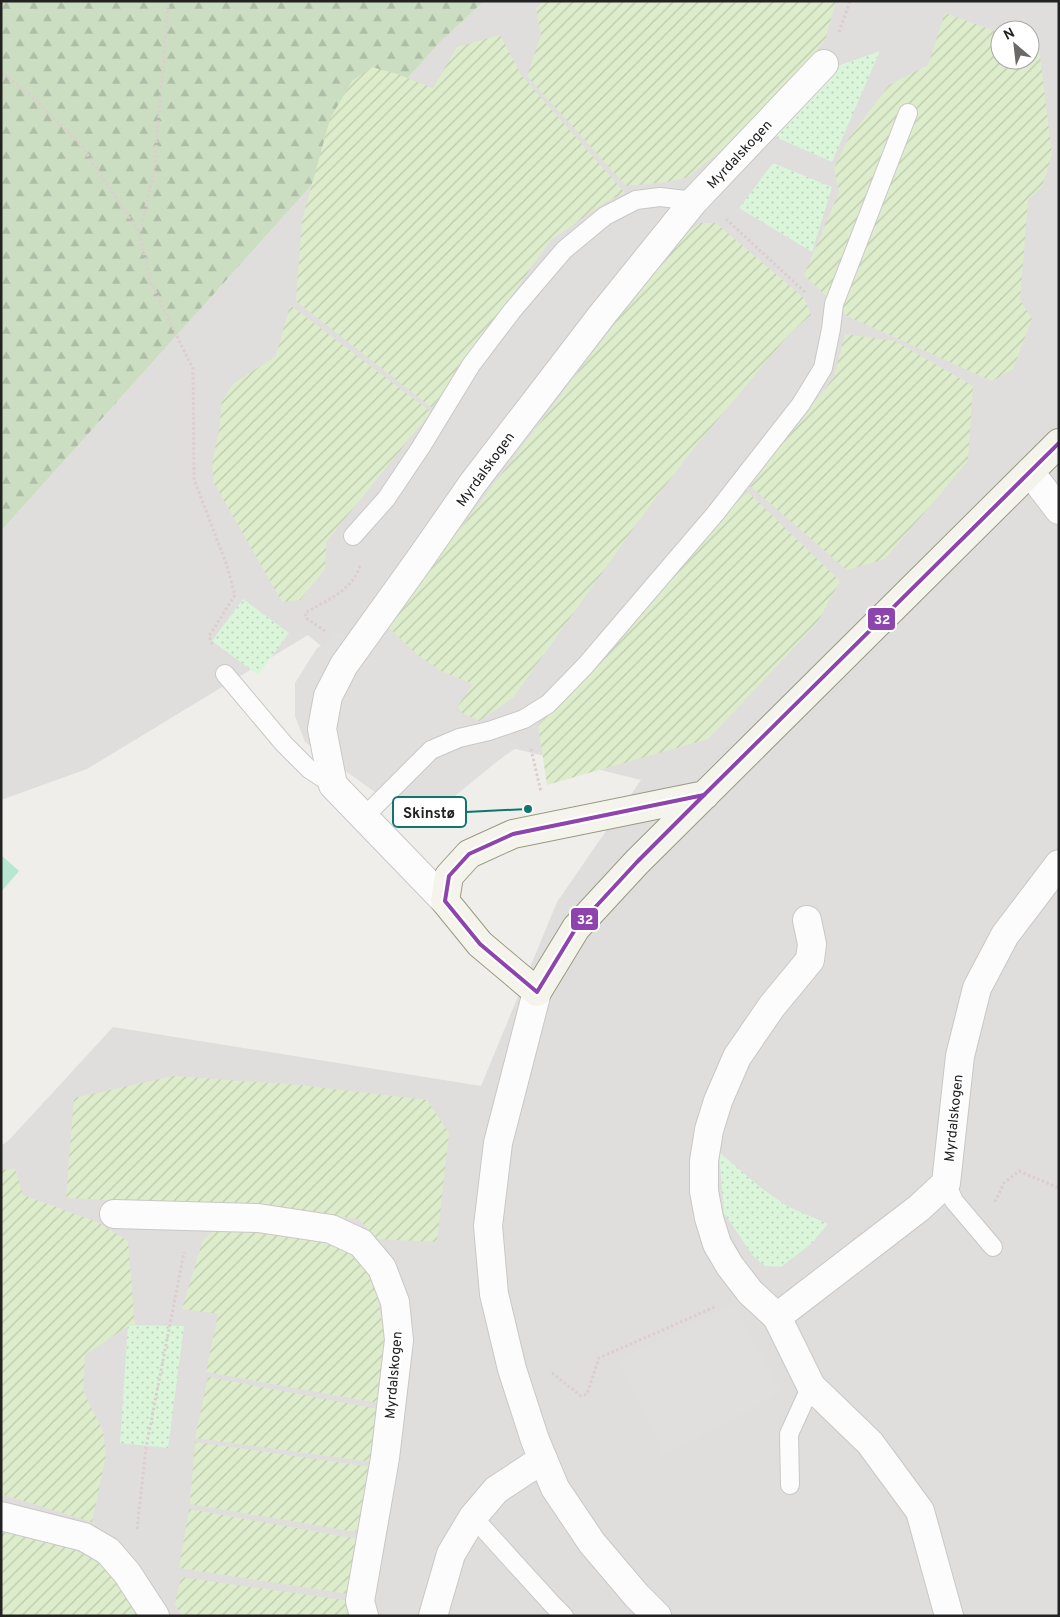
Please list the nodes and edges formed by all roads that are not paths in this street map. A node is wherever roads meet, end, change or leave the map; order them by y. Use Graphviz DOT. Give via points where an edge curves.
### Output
graph roads {
  1 [pos="824,64"];
  2 [pos="908,113"];
  3 [pos="697,198"];
  4 [pos="1059,443"];
  5 [pos="1030,472"];
  6 [pos="1059,510"];
  7 [pos="353,536"];
  8 [pos="225,674"];
  9 [pos="333,785"];
  10 [pos="705,795"];
  11 [pos="364,817"];
  12 [pos="1059,864"];
  13 [pos="445,901"];
  14 [pos="806,920"];
  15 [pos="537,992"];
  16 [pos="946,1183"];
  17 [pos="114,1214"];
  18 [pos="993,1246"];
  19 [pos="777,1317"];
  20 [pos="810,1386"];
  21 [pos="543,1459"];
  22 [pos="790,1485"];
  23 [pos="1,1516"];
  24 [pos="473,1517"];
  25 [pos="155,1616"];
  26 [pos="364,1616"];
  27 [pos="433,1616"];
  28 [pos="564,1616"];
  29 [pos="657,1616"];
  30 [pos="949,1616"];
  1 -- 3 [label="street, Myrdalskogen"];
  2 -- 11 [label="lane" via="834,304 823,368 801,404 714,514 585,666 548,704 524,719 459,738 431,750"];
  3 -- 7 [label="lane" via="636,200 605,216 564,250 471,365 386,499"];
  3 -- 9 [label="street, Myrdalskogen" via="473,482 344,665 328,696 322,729"];
  4 -- 5 [label="main road"];
  5 -- 6 [label="street"];
  5 -- 10 [label="main road"];
  8 -- 9 [label="lane" via="284,744 309,769"];
  9 -- 11 [label="street"];
  10 -- 13 [label="main road" via="513,834 469,854 449,876"];
  10 -- 15 [label="main road" via="576,928"];
  11 -- 13 [label="street"];
  12 -- 16 [label="street, Myrdalskogen" via="1005,935 977,988 960,1056"];
  13 -- 15 [label="main road" via="480,944"];
  14 -- 19 [label="street" via="812,944 810,960 772,1006 737,1057 718,1101 705,1153 704,1191 717,1244 750,1292"];
  15 -- 21 [label="street" via="498,1143 488,1226 494,1294 512,1369"];
  16 -- 18 [label="lane" via="954,1202"];
  16 -- 19 [label="street" via="919,1208"];
  17 -- 26 [label="street, Myrdalskogen" via="258,1218 331,1229 361,1243 382,1268 395,1302 399,1340 385,1458 360,1601"];
  19 -- 20 [label="street"];
  20 -- 22 [label="lane" via="789,1434"];
  20 -- 30 [label="street" via="870,1444 920,1511"];
  21 -- 24 [label="street" via="496,1490"];
  21 -- 29 [label="street" via="555,1488 592,1543"];
  23 -- 25 [label="street" via="84,1537 108,1551 127,1573"];
  24 -- 27 [label="street" via="451,1554"];
  24 -- 28 [label="lane"];
}
